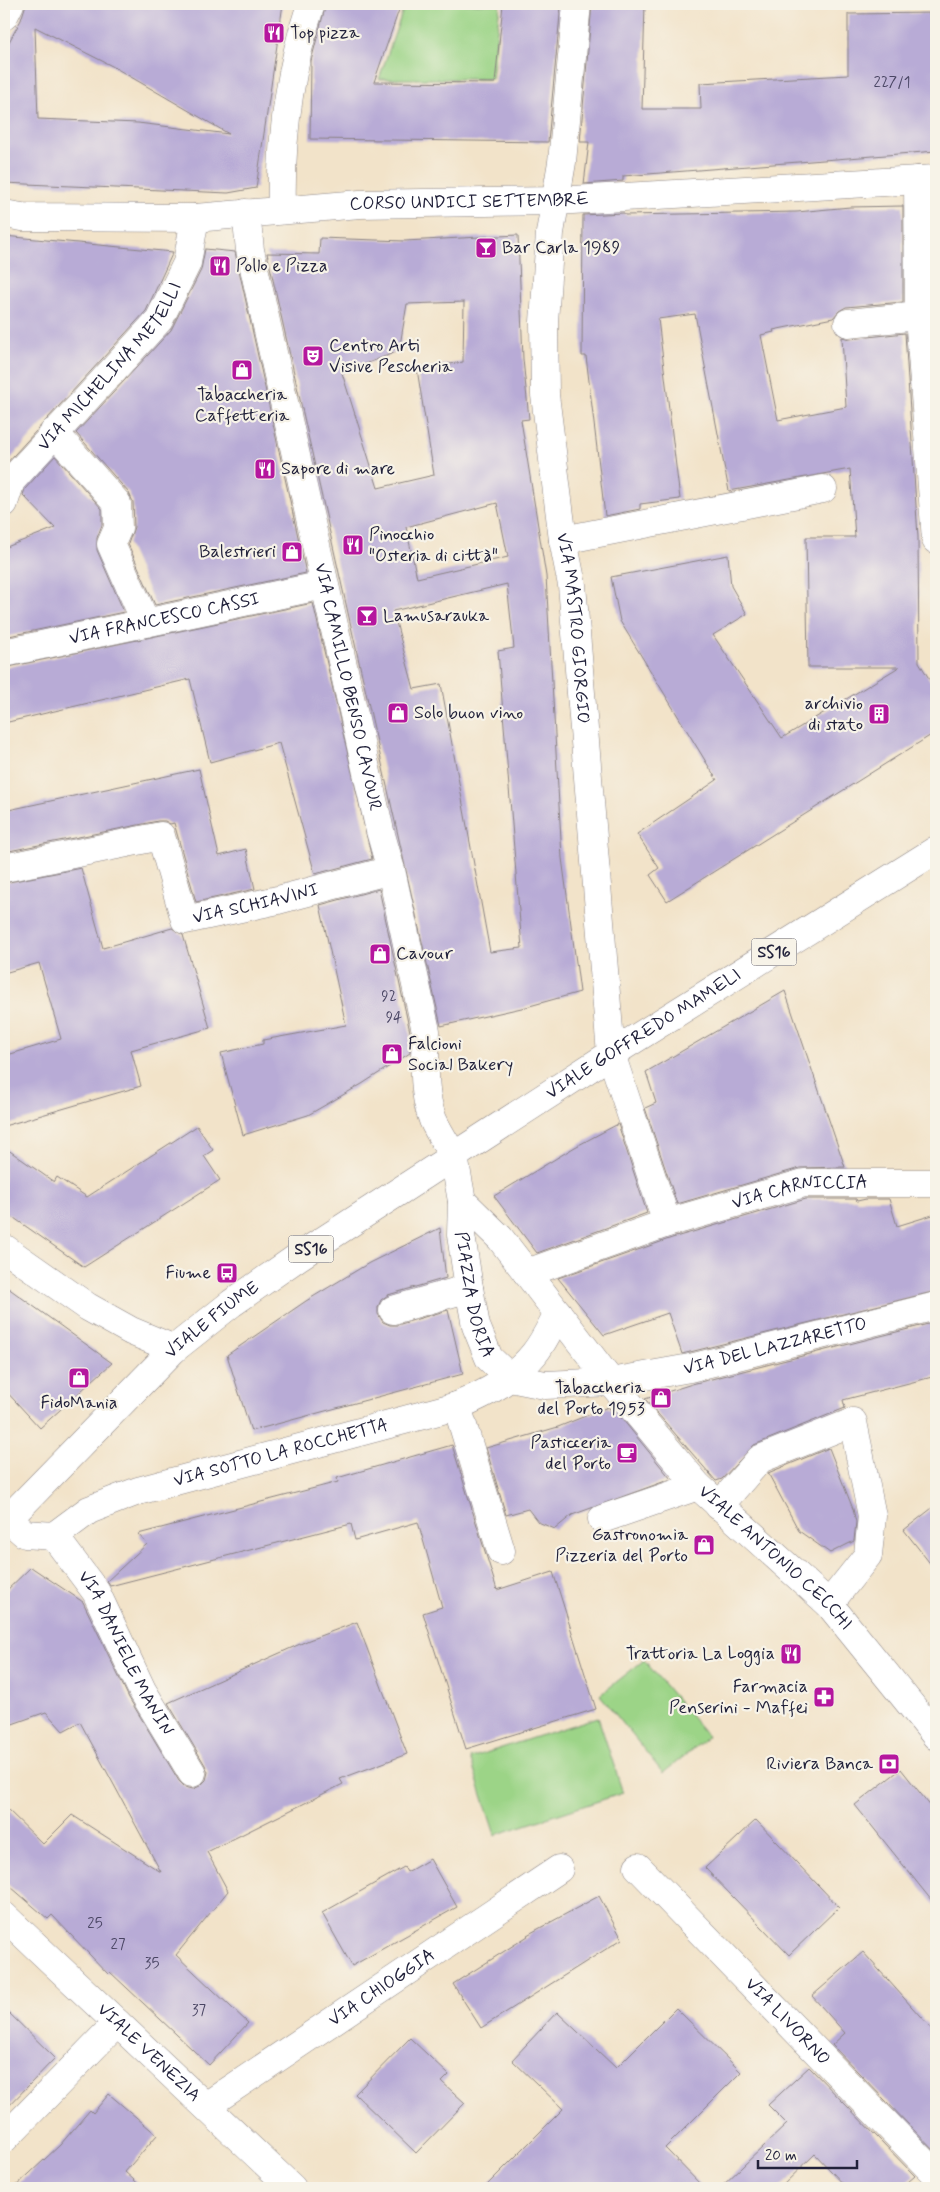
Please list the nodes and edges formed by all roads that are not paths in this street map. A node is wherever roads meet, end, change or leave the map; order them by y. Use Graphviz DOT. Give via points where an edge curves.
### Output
graph roads {
  1 [pos="10,4"];
  2 [pos="311,4"];
  3 [pos="577,4"];
  4 [pos="4,16"];
  5 [pos="927,180"];
  6 [pos="555,201"];
  7 [pos="282,210"];
  8 [pos="246,213"];
  9 [pos="4,214"];
  10 [pos="195,218"];
  11 [pos="919,316"];
  12 [pos="848,323"];
  13 [pos="54,432"];
  14 [pos="824,488"];
  15 [pos="4,503"];
  16 [pos="563,540"];
  17 [pos="936,540"];
  18 [pos="324,585"];
  19 [pos="146,623"];
  20 [pos="4,653"];
  21 [pos="936,850"];
  22 [pos="4,868"];
  23 [pos="391,870"];
  24 [pos="611,1054"];
  25 [pos="454,1157"];
  26 [pos="936,1183"];
  27 [pos="462,1201"];
  28 [pos="667,1223"];
  29 [pos="4,1248"];
  30 [pos="527,1273"];
  31 [pos="468,1288"];
  32 [pos="936,1306"];
  33 [pos="393,1310"];
  34 [pos="558,1313"];
  35 [pos="174,1349"];
  36 [pos="510,1378"];
  37 [pos="611,1382"];
  38 [pos="457,1406"];
  39 [pos="698,1486"];
  40 [pos="719,1506"];
  41 [pos="602,1519"];
  42 [pos="6,1521"];
  43 [pos="54,1536"];
  44 [pos="501,1551"];
  45 [pos="829,1604"];
  46 [pos="936,1736"];
  47 [pos="192,1773"];
  48 [pos="638,1867"];
  49 [pos="559,1868"];
  50 [pos="4,1916"];
  51 [pos="117,2023"];
  52 [pos="206,2106"];
  53 [pos="4,2139"];
  54 [pos="936,2175"];
  55 [pos="292,2188"];
  1 -- 4 [label="street"];
  2 -- 7 [label="street" via="286,106"];
  3 -- 6 [label="street, VIA MASTRO GIORGIO" via="562,162"];
  5 -- 6 [label="street, CORSO UNDICI SETTEMBRE"];
  5 -- 11 [label="street"];
  6 -- 7 [label="street, CORSO UNDICI SETTEMBRE" via="360,204"];
  6 -- 16 [label="street, VIA MASTRO GIORGIO" via="544,322 545,395"];
  7 -- 8 [label="street, CORSO UNDICI SETTEMBRE"];
  8 -- 10 [label="street, CORSO UNDICI SETTEMBRE"];
  8 -- 18 [label="street, VIA CAMILLO BENSO CAVOUR" via="250,250"];
  9 -- 10 [label="street, CORSO UNDICI SETTEMBRE" via="22,217"];
  10 -- 13 [label="street, VIA MICHELINA METELLI" via="187,263 159,320"];
  11 -- 12 [label="street"];
  11 -- 17 [label="street"];
  13 -- 15 [label="street, VIA MICHELINA METELLI" via="11,481"];
  13 -- 19 [label="street" via="117,503 118,528 111,544"];
  14 -- 16 [label="street"];
  16 -- 24 [label="street, VIA MASTRO GIORGIO" via="572,585"];
  18 -- 19 [label="street, VIA FRANCESCO CASSI"];
  18 -- 23 [label="street, VIA CAMILLO BENSO CAVOUR"];
  19 -- 20 [label="street, VIA FRANCESCO CASSI"];
  21 -- 24 [label="street, VIALE GOFFREDO MAMELI / SS16"];
  22 -- 23 [label="street, VIA SCHIAVINI" via="161,836 185,920 278,900"];
  23 -- 25 [label="street, VIA CAMILLO BENSO CAVOUR" via="426,1031 424,1072 427,1094 433,1119"];
  24 -- 25 [label="street, VIALE GOFFREDO MAMELI / SS16"];
  24 -- 28 [label="street"];
  25 -- 27 [label="street, PIAZZA DORIA"];
  25 -- 35 [label="street, VIALE FIUME / SS16" via="298,1257"];
  26 -- 28 [label="street, VIA CARNICCIA" via="804,1183"];
  27 -- 30 [label="street, PIAZZA DORIA" via="500,1238"];
  27 -- 31 [label="street, PIAZZA DORIA" via="461,1235"];
  28 -- 30 [label="street, VIA CARNICCIA"];
  29 -- 35 [label="street" via="88,1307"];
  30 -- 34 [label="street, PIAZZA DORIA"];
  31 -- 33 [label="street"];
  31 -- 36 [label="street, PIAZZA DORIA" via="476,1326 490,1358"];
  32 -- 37 [label="street, VIA DEL LAZZARETTO" via="690,1368"];
  34 -- 36 [label="street, PIAZZA DORIA" via="535,1353"];
  34 -- 37 [label="street, PIAZZA DORIA"];
  35 -- 42 [label="street, VIALE FIUME / SS16"];
  36 -- 37 [label="street, PIAZZA DORIA" via="545,1385"];
  36 -- 38 [label="street, VIA SOTTO LA ROCCHETTA" via="488,1393"];
  37 -- 39 [label="street, VIALE ANTONIO CECCHI"];
  38 -- 43 [label="street, VIA SOTTO LA ROCCHETTA" via="138,1491 90,1510"];
  38 -- 44 [label="street"];
  39 -- 40 [label="street, VIALE ANTONIO CECCHI"];
  39 -- 41 [label="street"];
  40 -- 45 [label="street, VIALE ANTONIO CECCHI"];
  40 -- 45 [label="street" via="760,1459 853,1422 872,1516 868,1555"];
  42 -- 43 [label="street" via="25,1534"];
  43 -- 47 [label="street, VIA DANIELE MANIN" via="96,1592 142,1690"];
  45 -- 46 [label="street, VIALE ANTONIO CECCHI"];
  48 -- 54 [label="street, VIA LIVORNO"];
  49 -- 52 [label="street, VIA CHIOGGIA"];
  50 -- 51 [label="street, VIALE VENEZIA"];
  51 -- 52 [label="street, VIALE VENEZIA"];
  51 -- 53 [label="street"];
  52 -- 55 [label="street, VIALE VENEZIA"];
}
